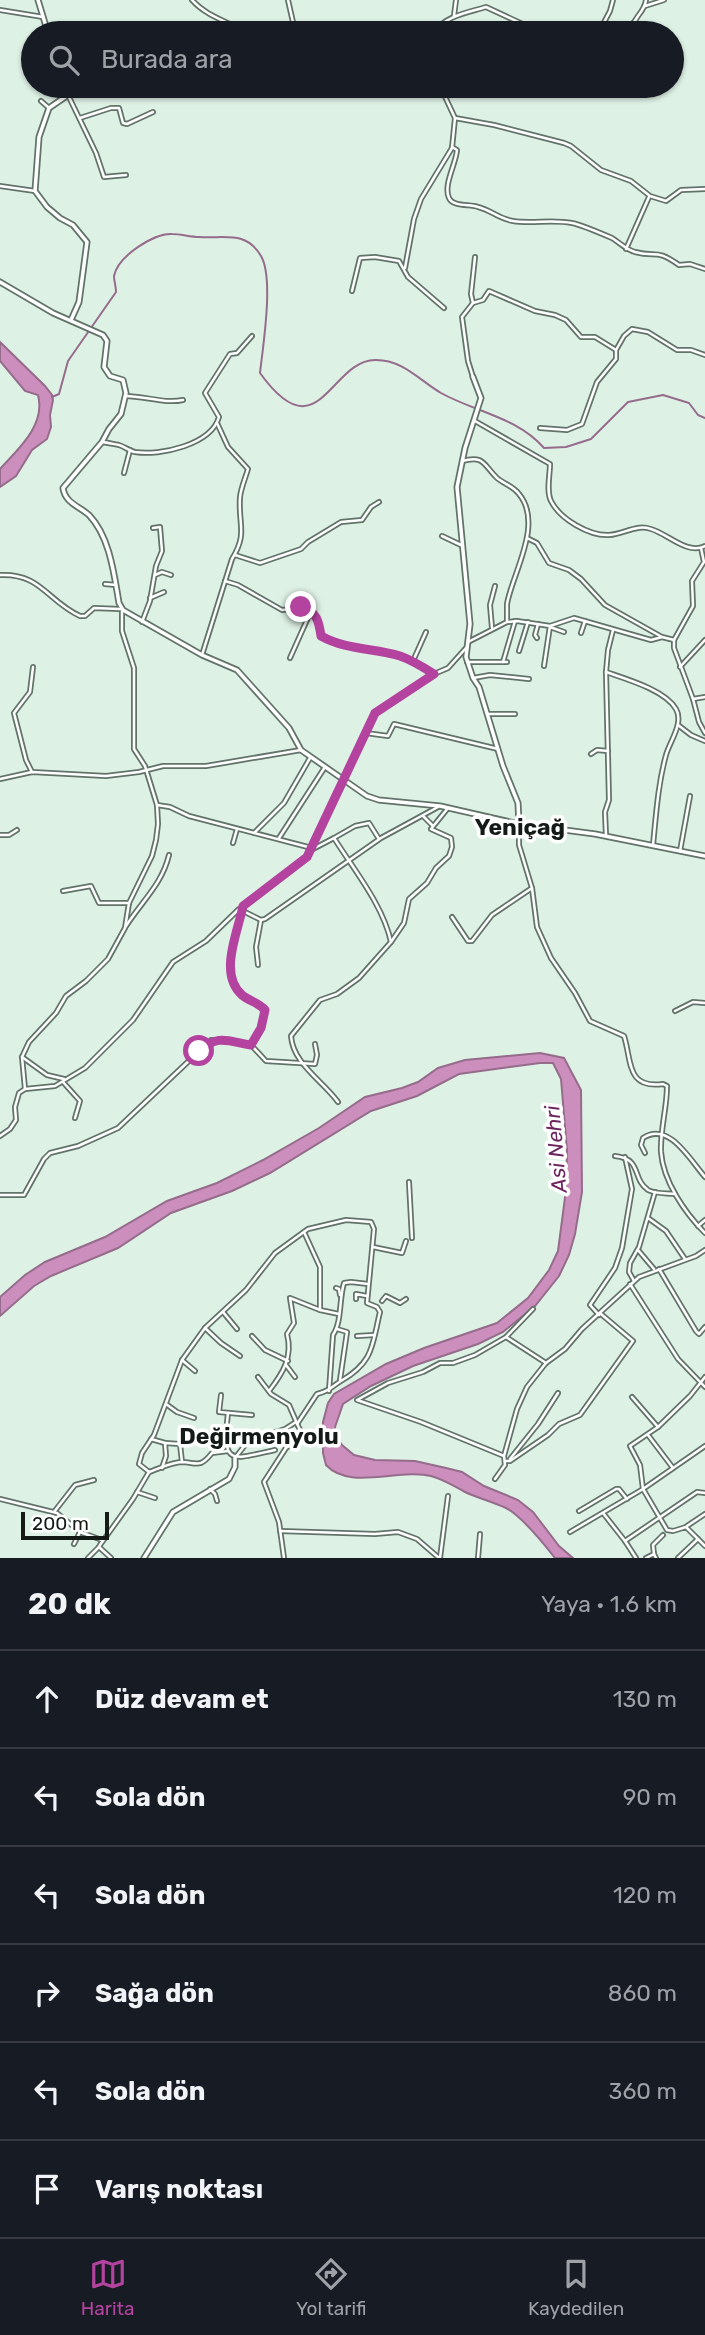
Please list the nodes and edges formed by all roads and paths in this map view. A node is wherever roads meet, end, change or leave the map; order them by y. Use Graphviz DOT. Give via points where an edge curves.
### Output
graph roads {
  1 [pos="38,0"];
  2 [pos="192,0"];
  3 [pos="288,0"];
  4 [pos="456,0"];
  5 [pos="613,0"];
  6 [pos="646,0"];
  7 [pos="664,0"];
  8 [pos="645,6"];
  9 [pos="0,10"];
  10 [pos="454,16"];
  11 [pos="43,17"];
  12 [pos="44,21"];
  13 [pos="224,21"];
  14 [pos="294,21"];
  15 [pos="446,21"];
  16 [pos="516,21"];
  17 [pos="605,21"];
  18 [pos="635,21"];
  19 [pos="64,98"];
  20 [pos="70,98"];
  21 [pos="446,98"];
  22 [pos="41,101"];
  23 [pos="49,108"];
  24 [pos="153,112"];
  25 [pos="80,118"];
  26 [pos="455,118"];
  27 [pos="452,147"];
  28 [pos="126,175"];
  29 [pos="0,186"];
  30 [pos="705,189"];
  31 [pos="35,191"];
  32 [pos="649,196"];
  33 [pos="626,249"];
  34 [pos="475,257"];
  35 [pos="405,268"];
  36 [pos="705,269"];
  37 [pos="0,282"];
  38 [pos="352,291"];
  39 [pos="473,303"];
  40 [pos="444,308"];
  41 [pos="72,321"];
  42 [pos="252,336"];
  43 [pos="616,350"];
  44 [pos="705,355"];
  45 [pos="474,377"];
  46 [pos="125,396"];
  47 [pos="183,400"];
  48 [pos="476,418"];
  49 [pos="217,423"];
  50 [pos="540,428"];
  51 [pos="102,442"];
  52 [pos="130,450"];
  53 [pos="462,461"];
  54 [pos="124,473"];
  55 [pos="379,502"];
  56 [pos="153,528"];
  57 [pos="442,536"];
  58 [pos="527,538"];
  59 [pos="463,546"];
  60 [pos="705,546"];
  61 [pos="701,548"];
  62 [pos="234,555"];
  63 [pos="155,575"];
  64 [pos="171,575"];
  65 [pos="0,576"];
  66 [pos="225,581"];
  67 [pos="105,584"];
  68 [pos="116,585"];
  69 [pos="495,586"];
  70 [pos="164,592"];
  71 [pos="150,598"];
  72 [pos="122,610"];
  73 [pos="311,611"];
  74 [pos="514,621"];
  75 [pos="585,621"];
  76 [pos="142,622"];
  77 [pos="508,622"];
  78 [pos="528,622"];
  79 [pos="538,624"];
  80 [pos="550,626"];
  81 [pos="492,629"];
  82 [pos="613,630"];
  83 [pos="426,632"];
  84 [pos="564,632"];
  85 [pos="581,633"];
  86 [pos="662,637"];
  87 [pos="537,638"];
  88 [pos="674,640"];
  89 [pos="705,640"];
  90 [pos="468,642"];
  91 [pos="467,649"];
  92 [pos="519,651"];
  93 [pos="202,655"];
  94 [pos="290,659"];
  95 [pos="412,661"];
  96 [pos="467,662"];
  97 [pos="544,666"];
  98 [pos="33,667"];
  99 [pos="680,667"];
  100 [pos="606,672"];
  101 [pos="434,674"];
  102 [pos="473,678"];
  103 [pos="529,678"];
  104 [pos="705,697"];
  105 [pos="693,699"];
  106 [pos="487,714"];
  107 [pos="515,714"];
  108 [pos="678,724"];
  109 [pos="366,733"];
  110 [pos="705,733"];
  111 [pos="705,741"];
  112 [pos="302,750"];
  113 [pos="498,750"];
  114 [pos="608,751"];
  115 [pos="591,754"];
  116 [pos="310,758"];
  117 [pos="325,767"];
  118 [pos="147,771"];
  119 [pos="33,772"];
  120 [pos="0,779"];
  121 [pos="344,779"];
  122 [pos="690,796"];
  123 [pos="157,806"];
  124 [pos="438,807"];
  125 [pos="448,808"];
  126 [pos="423,815"];
  127 [pos="519,824"];
  128 [pos="433,826"];
  129 [pos="237,829"];
  130 [pos="17,831"];
  131 [pos="254,833"];
  132 [pos="0,835"];
  133 [pos="606,836"];
  134 [pos="334,838"];
  135 [pos="278,839"];
  136 [pos="379,839"];
  137 [pos="233,842"];
  138 [pos="652,847"];
  139 [pos="311,850"];
  140 [pos="680,853"];
  141 [pos="169,855"];
  142 [pos="705,856"];
  143 [pos="348,860"];
  144 [pos="532,888"];
  145 [pos="63,891"];
  146 [pos="129,902"];
  147 [pos="242,911"];
  148 [pos="452,917"];
  149 [pos="261,920"];
  150 [pos="125,928"];
  151 [pos="391,942"];
  152 [pos="258,965"];
  153 [pos="705,1003"];
  154 [pos="675,1011"];
  155 [pos="315,1044"];
  156 [pos="251,1045"];
  157 [pos="22,1057"];
  158 [pos="304,1065"];
  159 [pos="65,1081"];
  160 [pos="25,1089"];
  161 [pos="338,1102"];
  162 [pos="75,1118"];
  163 [pos="662,1133"];
  164 [pos="0,1136"];
  165 [pos="645,1153"];
  166 [pos="615,1156"];
  167 [pos="625,1157"];
  168 [pos="705,1177"];
  169 [pos="409,1182"];
  170 [pos="655,1192"];
  171 [pos="675,1194"];
  172 [pos="0,1195"];
  173 [pos="648,1218"];
  174 [pos="705,1220"];
  175 [pos="698,1226"];
  176 [pos="304,1232"];
  177 [pos="705,1233"];
  178 [pos="412,1238"];
  179 [pos="406,1241"];
  180 [pos="373,1247"];
  181 [pos="638,1250"];
  182 [pos="705,1250"];
  183 [pos="686,1260"];
  184 [pos="657,1270"];
  185 [pos="632,1282"];
  186 [pos="368,1284"];
  187 [pos="336,1288"];
  188 [pos="334,1296"];
  189 [pos="340,1296"];
  190 [pos="367,1296"];
  191 [pos="356,1298"];
  192 [pos="406,1299"];
  193 [pos="382,1301"];
  194 [pos="533,1309"];
  195 [pos="320,1310"];
  196 [pos="223,1312"];
  197 [pos="339,1314"];
  198 [pos="600,1314"];
  199 [pos="705,1327"];
  200 [pos="205,1328"];
  201 [pos="237,1329"];
  202 [pos="337,1329"];
  203 [pos="375,1335"];
  204 [pos="252,1336"];
  205 [pos="357,1336"];
  206 [pos="506,1337"];
  207 [pos="240,1356"];
  208 [pos="182,1360"];
  209 [pos="287,1363"];
  210 [pos="546,1363"];
  211 [pos="195,1371"];
  212 [pos="258,1377"];
  213 [pos="295,1377"];
  214 [pos="705,1377"];
  215 [pos="340,1382"];
  216 [pos="699,1382"];
  217 [pos="705,1387"];
  218 [pos="269,1391"];
  219 [pos="329,1391"];
  220 [pos="558,1393"];
  221 [pos="221,1395"];
  222 [pos="632,1398"];
  223 [pos="166,1404"];
  224 [pos="228,1413"];
  225 [pos="252,1415"];
  226 [pos="194,1418"];
  227 [pos="296,1423"];
  228 [pos="658,1427"];
  229 [pos="304,1435"];
  230 [pos="648,1435"];
  231 [pos="151,1439"];
  232 [pos="165,1443"];
  233 [pos="309,1443"];
  234 [pos="705,1446"];
  235 [pos="275,1450"];
  236 [pos="228,1451"];
  237 [pos="505,1456"];
  238 [pos="235,1458"];
  239 [pos="182,1462"];
  240 [pos="506,1462"];
  241 [pos="162,1468"];
  242 [pos="673,1468"];
  243 [pos="149,1472"];
  244 [pos="495,1479"];
  245 [pos="94,1480"];
  246 [pos="210,1489"];
  247 [pos="643,1489"];
  248 [pos="137,1492"];
  249 [pos="705,1492"];
  250 [pos="448,1496"];
  251 [pos="0,1499"];
  252 [pos="155,1499"];
  253 [pos="627,1499"];
  254 [pos="217,1502"];
  255 [pos="579,1511"];
  256 [pos="54,1512"];
  257 [pos="603,1513"];
  258 [pos="705,1514"];
  259 [pos="659,1518"];
  260 [pos="686,1527"];
  261 [pos="280,1531"];
  262 [pos="80,1532"];
  263 [pos="570,1532"];
  264 [pos="480,1534"];
  265 [pos="663,1535"];
  266 [pos="698,1539"];
  267 [pos="103,1540"];
  268 [pos="625,1541"];
  269 [pos="74,1544"];
  270 [pos="705,1546"];
  271 [pos="99,1547"];
  272 [pos="655,1556"];
  273 [pos="88,1558"];
  274 [pos="111,1558"];
  275 [pos="144,1558"];
  276 [pos="284,1558"];
  277 [pos="440,1558"];
  278 [pos="478,1558"];
  279 [pos="636,1558"];
  280 [pos="646,1558"];
  281 [pos="678,1558"];
  1 -- 11 [label="street"];
  2 -- 13 [label="street"];
  3 -- 14 [label="street"];
  4 -- 10 [label="street"];
  5 -- 17 [label="street"];
  6 -- 8 [label="street"];
  7 -- 8 [label="street"];
  8 -- 18 [label="street"];
  9 -- 11 [label="street"];
  10 -- 15 [label="street"];
  10 -- 16 [label="street" via="486,7"];
  11 -- 12 [label="street"];
  19 -- 23 [label="street"];
  20 -- 25 [label="street"];
  21 -- 26 [label="street"];
  22 -- 23 [label="street"];
  23 -- 31 [label="street" via="39,137"];
  24 -- 25 [label="street" via="127,124 119,108"];
  25 -- 28 [label="street" via="104,177"];
  26 -- 27 [label="street"];
  26 -- 32 [label="street" via="564,143"];
  27 -- 33 [label="street" via="457,150 448,187 453,202 512,221 574,223"];
  27 -- 35 [label="street" via="421,199"];
  29 -- 31 [label="street"];
  30 -- 32 [label="street" via="681,190 666,201"];
  31 -- 41 [label="street" via="87,242"];
  32 -- 33 [label="street"];
  33 -- 36 [label="street" via="659,253 679,265"];
  34 -- 39 [label="street"];
  35 -- 38 [label="street" via="399,261 360,258"];
  35 -- 40 [label="street" via="408,277"];
  37 -- 41 [label="street"];
  39 -- 43 [label="street" via="483,300 489,291 496,293 535,311 555,314 580,337 595,337"];
  39 -- 45 [label="street" via="463,317"];
  41 -- 46 [label="street" via="103,335 107,341 104,367 110,376 122,380"];
  42 -- 49 [label="street" via="237,353 230,354 205,393 219,417"];
  43 -- 44 [label="street" via="632,329 648,332 677,350"];
  43 -- 50 [label="street" via="616,359 597,382 582,424 567,430"];
  45 -- 48 [label="street" via="481,398"];
  46 -- 47 [label="street" via="171,403"];
  46 -- 51 [label="street" via="121,414"];
  48 -- 53 [label="street"];
  48 -- 61 [label="street" via="550,464 551,501 573,524 608,536 642,527 685,547"];
  49 -- 52 [label="street" via="177,450"];
  49 -- 62 [label="street" via="228,447 248,469 240,494 243,533"];
  51 -- 52 [label="street"];
  51 -- 68 [label="street" via="66,483 64,494 94,523 107,546"];
  52 -- 54 [label="street"];
  53 -- 58 [label="street" via="482,460 520,494 527,512"];
  53 -- 59 [label="street" via="457,487"];
  55 -- 62 [label="street" via="362,520 341,522 301,549 260,563"];
  56 -- 63 [label="street" via="160,527 163,551"];
  57 -- 59 [label="street"];
  58 -- 77 [label="street" via="507,603"];
  58 -- 86 [label="street" via="537,543 550,563 581,579 605,605"];
  59 -- 90 [label="street"];
  60 -- 61 [label="street"];
  61 -- 88 [label="street" via="704,562 692,581 693,606"];
  62 -- 66 [label="street"];
  63 -- 64 [label="street"];
  63 -- 71 [label="street"];
  65 -- 72 [label="street" via="29,578 80,616 94,608"];
  66 -- 73 [label="street" via="282,610 301,607"];
  66 -- 93 [label="street"];
  67 -- 68 [label="street"];
  68 -- 72 [label="street"];
  69 -- 81 [label="street" via="489,605"];
  70 -- 71 [label="street"];
  71 -- 76 [label="street"];
  72 -- 76 [label="street"];
  72 -- 118 [label="street" via="122,631 134,668 134,749"];
  73 -- 94 [label="street"];
  73 -- 95 [label="street" via="320,623 321,636 328,640"];
  74 -- 77 [label="street"];
  74 -- 78 [label="street"];
  74 -- 96 [label="street" via="505,662"];
  75 -- 80 [label="street" via="574,618"];
  75 -- 82 [label="street"];
  75 -- 85 [label="street"];
  76 -- 93 [label="street"];
  77 -- 81 [label="street"];
  78 -- 79 [label="street"];
  78 -- 92 [label="street"];
  79 -- 80 [label="street"];
  79 -- 87 [label="street"];
  80 -- 84 [label="street"];
  80 -- 97 [label="street"];
  81 -- 90 [label="street"];
  82 -- 86 [label="street" via="651,640"];
  82 -- 100 [label="street"];
  83 -- 95 [label="street"];
  86 -- 88 [label="street"];
  88 -- 99 [label="street"];
  89 -- 99 [label="street"];
  90 -- 91 [label="street"];
  91 -- 96 [label="street"];
  91 -- 101 [label="street" via="448,668"];
  93 -- 112 [label="street" via="237,670 289,727"];
  95 -- 101 [label="street"];
  96 -- 102 [label="street"];
  98 -- 119 [label="street" via="30,692 14,713"];
  99 -- 105 [label="street"];
  100 -- 108 [label="street" via="666,699 678,711"];
  100 -- 114 [label="street"];
  101 -- 109 [label="street" via="375,713"];
  102 -- 103 [label="street"];
  102 -- 106 [label="street"];
  104 -- 105 [label="street"];
  105 -- 110 [label="street"];
  106 -- 107 [label="street"];
  106 -- 113 [label="street"];
  108 -- 111 [label="street"];
  108 -- 138 [label="street" via="660,777"];
  109 -- 113 [label="street" via="388,736 394,724"];
  109 -- 121 [label="street"];
  112 -- 116 [label="street"];
  112 -- 118 [label="street"];
  113 -- 127 [label="street" via="517,803"];
  114 -- 115 [label="street"];
  114 -- 133 [label="street"];
  116 -- 117 [label="street"];
  116 -- 131 [label="street" via="284,803"];
  117 -- 121 [label="street"];
  117 -- 135 [label="street"];
  118 -- 119 [label="street" via="106,776"];
  118 -- 123 [label="street"];
  119 -- 120 [label="street"];
  121 -- 124 [label="street" via="379,800"];
  121 -- 139 [label="street"];
  122 -- 140 [label="street"];
  123 -- 129 [label="street"];
  123 -- 146 [label="street" via="152,856"];
  124 -- 125 [label="street"];
  124 -- 126 [label="street"];
  125 -- 127 [label="street"];
  125 -- 128 [label="street"];
  126 -- 128 [label="street"];
  126 -- 136 [label="street"];
  127 -- 133 [label="street"];
  127 -- 144 [label="street" via="519,845"];
  128 -- 151 [label="street" via="430,829 451,838 452,848 427,883 408,899 404,923"];
  129 -- 131 [label="street"];
  129 -- 137 [label="street"];
  130 -- 132 [label="street"];
  131 -- 135 [label="street"];
  133 -- 138 [label="street"];
  134 -- 136 [label="street" via="369,823"];
  134 -- 139 [label="street"];
  134 -- 143 [label="street"];
  135 -- 139 [label="street"];
  136 -- 143 [label="street"];
  138 -- 140 [label="street"];
  139 -- 147 [label="street"];
  140 -- 142 [label="street"];
  141 -- 150 [label="street" via="158,885"];
  143 -- 149 [label="street"];
  143 -- 151 [label="street" via="375,900"];
  144 -- 148 [label="street" via="492,915 472,941"];
  144 -- 163 [label="street" via="537,927 586,1016 597,1026 624,1036 627,1059 642,1083 667,1086"];
  145 -- 146 [label="street" via="91,886 99,903"];
  146 -- 150 [label="street"];
  147 -- 149 [label="street"];
  147 -- 156 [label="street" via="230,972 241,994 265,1010"];
  147 -- 159 [label="street" via="173,962 133,1020 85,1068"];
  149 -- 152 [label="street"];
  150 -- 157 [label="street" via="108,959 66,996"];
  151 -- 158 [label="street" via="359,978 320,1000 294,1029 290,1038"];
  153 -- 154 [label="street" via="693,1002"];
  155 -- 158 [label="street" via="315,1064"];
  156 -- 158 [label="street" via="266,1061"];
  156 -- 172 [label="street" via="211,1040 118,1128 50,1153 24,1195"];
  157 -- 159 [label="street" via="47,1075"];
  157 -- 160 [label="street"];
  158 -- 161 [label="street"];
  159 -- 160 [label="street" via="48,1088"];
  159 -- 162 [label="street" via="80,1101"];
  160 -- 164 [label="street" via="16,1100 14,1123"];
  163 -- 165 [label="street" via="643,1138 640,1145"];
  163 -- 168 [label="street"];
  163 -- 171 [label="street" via="663,1161"];
  166 -- 167 [label="street"];
  167 -- 170 [label="street" via="634,1164 646,1188"];
  167 -- 198 [label="street" via="632,1189 627,1223 620,1259 590,1306"];
  169 -- 178 [label="street"];
  170 -- 171 [label="street"];
  170 -- 173 [label="street"];
  171 -- 175 [label="street"];
  173 -- 181 [label="street"];
  173 -- 183 [label="street" via="666,1231"];
  174 -- 175 [label="street"];
  175 -- 177 [label="street"];
  176 -- 180 [label="street" via="346,1220 371,1222"];
  176 -- 195 [label="street" via="320,1266"];
  176 -- 196 [label="street"];
  179 -- 180 [label="street" via="402,1253"];
  180 -- 186 [label="street"];
  181 -- 184 [label="street"];
  181 -- 185 [label="street" via="629,1268"];
  182 -- 183 [label="street"];
  183 -- 184 [label="street"];
  184 -- 185 [label="street"];
  184 -- 199 [label="street" via="696,1331 699,1334"];
  185 -- 198 [label="street"];
  185 -- 216 [label="street" via="678,1359"];
  186 -- 189 [label="street" via="345,1282"];
  186 -- 190 [label="street"];
  187 -- 189 [label="street"];
  188 -- 189 [label="street"];
  189 -- 197 [label="street"];
  190 -- 191 [label="street" via="356,1294"];
  190 -- 203 [label="street" via="368,1304 380,1310"];
  192 -- 193 [label="street" via="398,1303 386,1296"];
  194 -- 206 [label="street"];
  195 -- 197 [label="street"];
  195 -- 209 [label="street" via="290,1298 294,1323 287,1334"];
  196 -- 200 [label="street"];
  196 -- 201 [label="street"];
  197 -- 202 [label="street"];
  198 -- 210 [label="street"];
  198 -- 240 [label="street" via="633,1341 580,1415 559,1424"];
  200 -- 207 [label="street"];
  200 -- 208 [label="street"];
  202 -- 215 [label="street" via="347,1332"];
  202 -- 219 [label="street" via="332,1335"];
  203 -- 205 [label="street"];
  203 -- 215 [label="street" via="369,1356"];
  204 -- 209 [label="street"];
  206 -- 210 [label="street"];
  206 -- 237 [label="street" via="475,1355 388,1383 356,1401"];
  208 -- 211 [label="street"];
  208 -- 223 [label="street"];
  209 -- 213 [label="street"];
  209 -- 218 [label="street"];
  210 -- 237 [label="street" via="517,1409"];
  212 -- 218 [label="street"];
  214 -- 216 [label="street"];
  215 -- 219 [label="street"];
  216 -- 217 [label="street"];
  216 -- 228 [label="street"];
  218 -- 227 [label="street" via="289,1405"];
  219 -- 227 [label="street" via="317,1394"];
  220 -- 240 [label="street"];
  221 -- 224 [label="street" via="219,1411"];
  222 -- 228 [label="street"];
  223 -- 226 [label="street"];
  223 -- 231 [label="street"];
  224 -- 225 [label="street"];
  224 -- 236 [label="street"];
  227 -- 229 [label="street"];
  227 -- 238 [label="street" via="248,1440"];
  228 -- 230 [label="street"];
  229 -- 233 [label="street"];
  229 -- 261 [label="street" via="286,1448 264,1482"];
  230 -- 242 [label="street"];
  230 -- 247 [label="street" via="630,1446 639,1463"];
  231 -- 232 [label="street"];
  231 -- 243 [label="street" via="139,1464"];
  232 -- 239 [label="street" via="180,1444"];
  232 -- 241 [label="street"];
  234 -- 242 [label="street"];
  235 -- 238 [label="street"];
  236 -- 238 [label="street"];
  236 -- 239 [label="street" via="212,1453 195,1465"];
  237 -- 240 [label="street"];
  238 -- 246 [label="street" via="230,1477"];
  239 -- 241 [label="street"];
  240 -- 244 [label="street"];
  241 -- 243 [label="street"];
  242 -- 247 [label="street"];
  243 -- 248 [label="street"];
  245 -- 256 [label="street" via="75,1485"];
  246 -- 254 [label="street"];
  246 -- 275 [label="street" via="173,1513"];
  247 -- 253 [label="street"];
  247 -- 259 [label="street"];
  248 -- 252 [label="street"];
  248 -- 267 [label="street"];
  249 -- 259 [label="street" via="697,1492"];
  250 -- 277 [label="street"];
  251 -- 256 [label="street"];
  253 -- 255 [label="street" via="617,1488"];
  253 -- 257 [label="street"];
  256 -- 262 [label="street"];
  257 -- 263 [label="street"];
  257 -- 268 [label="street"];
  258 -- 260 [label="street"];
  259 -- 260 [label="street" via="670,1531"];
  259 -- 268 [label="street"];
  260 -- 266 [label="street"];
  261 -- 276 [label="street"];
  261 -- 277 [label="street" via="398,1532 416,1539"];
  262 -- 267 [label="street"];
  262 -- 269 [label="street"];
  264 -- 278 [label="street"];
  265 -- 272 [label="street" via="653,1545"];
  266 -- 270 [label="street"];
  266 -- 281 [label="street"];
  267 -- 271 [label="street"];
  268 -- 279 [label="street"];
  271 -- 273 [label="street"];
  271 -- 274 [label="street"];
  272 -- 280 [label="street"];
}
